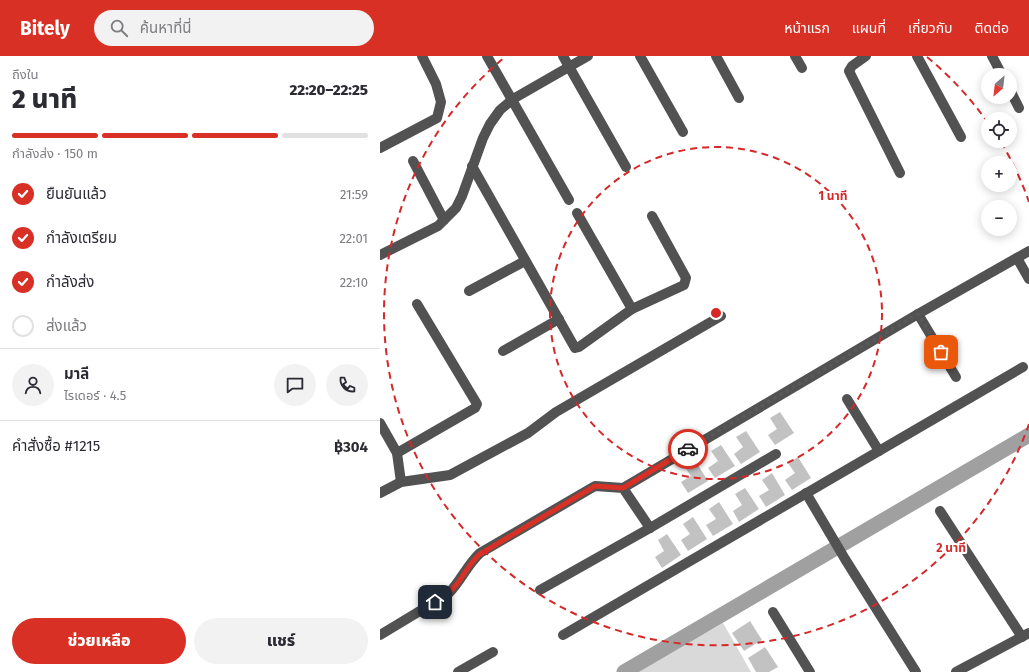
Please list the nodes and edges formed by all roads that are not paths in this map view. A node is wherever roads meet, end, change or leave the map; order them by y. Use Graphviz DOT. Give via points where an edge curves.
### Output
graph roads {
  1 [pos="422,56"];
  2 [pos="487,56"];
  3 [pos="563,56"];
  4 [pos="588,56"];
  5 [pos="640,56"];
  6 [pos="716,56"];
  7 [pos="795,56"];
  8 [pos="866,56"];
  9 [pos="917,56"];
  10 [pos="992,56"];
  11 [pos="569,67"];
  12 [pos="802,68"];
  13 [pos="998,68"];
  14 [pos="739,98"];
  15 [pos="513,100"];
  16 [pos="1017,103"];
  17 [pos="1020,108"];
  18 [pos="683,132"];
  19 [pos="960,137"];
  20 [pos="380,148"];
  21 [pos="413,161"];
  22 [pos="472,166"];
  23 [pos="626,168"];
  24 [pos="900,173"];
  25 [pos="570,200"];
  26 [pos="577,213"];
  27 [pos="652,216"];
  28 [pos="444,220"];
  29 [pos="382,250"];
  30 [pos="1029,250"];
  31 [pos="1017,258"];
  32 [pos="525,261"];
  33 [pos="1029,279"];
  34 [pos="469,291"];
  35 [pos="417,304"];
  36 [pos="632,309"];
  37 [pos="918,314"];
  38 [pos="722,316"];
  39 [pos="559,319"];
  40 [pos="503,351"];
  41 [pos="1023,367"];
  42 [pos="956,377"];
  43 [pos="846,399"];
  44 [pos="380,423"];
  45 [pos="879,451"];
  46 [pos="397,453"];
  47 [pos="776,454"];
  48 [pos="401,482"];
  49 [pos="623,488"];
  50 [pos="380,493"];
  51 [pos="806,493"];
  52 [pos="940,511"];
  53 [pos="650,528"];
  54 [pos="540,590"];
  55 [pos="773,612"];
  56 [pos="380,635"];
  57 [pos="564,635"];
  58 [pos="1026,635"];
  59 [pos="493,652"];
  60 [pos="458,672"];
  61 [pos="810,672"];
  62 [pos="916,672"];
  63 [pos="956,672"];
  1 -- 20 [label="street" via="436,84 441,102 437,118"];
  2 -- 15 [label="street"];
  3 -- 11 [label="street"];
  4 -- 11 [label="street"];
  5 -- 18 [label="street"];
  6 -- 14 [label="street"];
  7 -- 12 [label="street"];
  8 -- 24 [label="street" via="849,71"];
  9 -- 19 [label="street"];
  10 -- 13 [label="street"];
  11 -- 15 [label="street"];
  11 -- 23 [label="street"];
  15 -- 22 [label="street" via="500,110 490,124"];
  15 -- 25 [label="street"];
  16 -- 17 [label="street"];
  21 -- 28 [label="street"];
  22 -- 28 [label="street" via="456,208"];
  22 -- 32 [label="street"];
  26 -- 36 [label="street"];
  27 -- 36 [label="street" via="686,280 684,285"];
  28 -- 29 [label="street" via="438,226"];
  30 -- 31 [label="street"];
  31 -- 33 [label="street"];
  31 -- 37 [label="street"];
  32 -- 34 [label="street"];
  32 -- 39 [label="street"];
  35 -- 46 [label="street" via="477,404 475,408"];
  36 -- 39 [label="street" via="576,348 573,348"];
  37 -- 42 [label="street"];
  37 -- 49 [label="street"];
  38 -- 48 [label="street" via="556,412 528,433 450,475"];
  39 -- 40 [label="street"];
  41 -- 45 [label="street"];
  43 -- 45 [label="street"];
  44 -- 46 [label="street"];
  45 -- 51 [label="street"];
  46 -- 48 [label="street"];
  47 -- 53 [label="street"];
  48 -- 50 [label="street"];
  49 -- 53 [label="street"];
  49 -- 56 [label="street" via="595,486 480,554 472,560 457,585 448,594"];
  51 -- 57 [label="street"];
  51 -- 62 [label="street"];
  52 -- 58 [label="street"];
  53 -- 54 [label="street"];
  55 -- 61 [label="street"];
  58 -- 63 [label="street"];
  59 -- 60 [label="street"];
}
